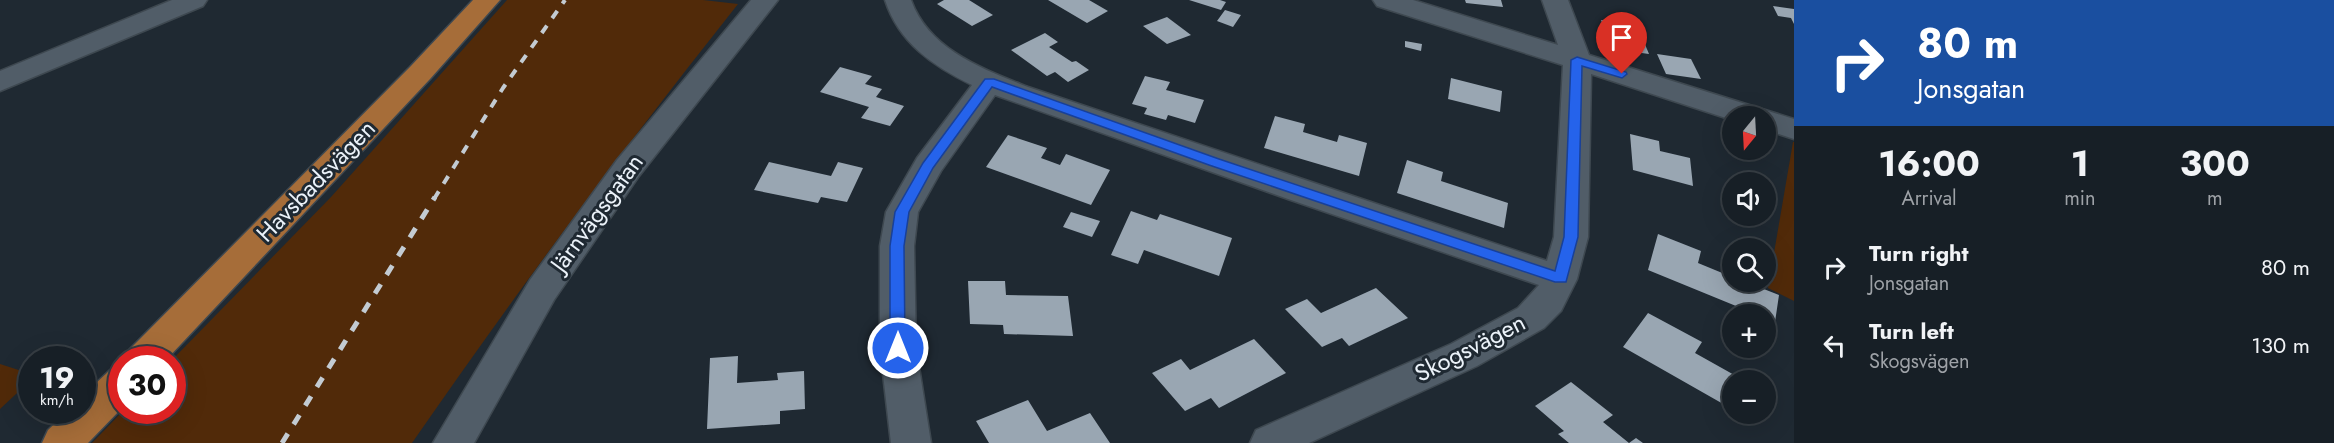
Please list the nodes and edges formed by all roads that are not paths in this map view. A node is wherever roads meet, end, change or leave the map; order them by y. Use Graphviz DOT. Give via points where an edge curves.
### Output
graph roads {
  1 [pos="194,0"];
  2 [pos="487,0"];
  3 [pos="765,0"];
  4 [pos="898,0"];
  5 [pos="1386,0"];
  6 [pos="1555,0"];
  7 [pos="1577,60"];
  8 [pos="0,82"];
  9 [pos="989,82"];
  10 [pos="1722,106"];
  11 [pos="1776,123"];
  12 [pos="1794,129"];
  13 [pos="1560,279"];
  14 [pos="156,346"];
  15 [pos="108,396"];
  16 [pos="62,443"];
  17 [pos="453,443"];
  18 [pos="911,443"];
  19 [pos="1270,443"];
  1 -- 8 [label="street"];
  2 -- 14 [label="main road, Havsbadsvägen"];
  3 -- 17 [label="street, Järnvägsgatan" via="628,168 542,290"];
  4 -- 9 [label="street" via="904,19 918,38 947,60"];
  5 -- 7 [label="street"];
  6 -- 7 [label="street, Skogsvägen"];
  7 -- 10 [label="street"];
  7 -- 13 [label="street, Skogsvägen" via="1571,237"];
  9 -- 13 [label="street"];
  9 -- 18 [label="street" via="928,166 902,212 897,246 898,348"];
  11 -- 12 [label="street"];
  13 -- 19 [label="street, Skogsvägen" via="1548,301 1531,318 1464,355"];
  15 -- 16 [label="main road"];
}
